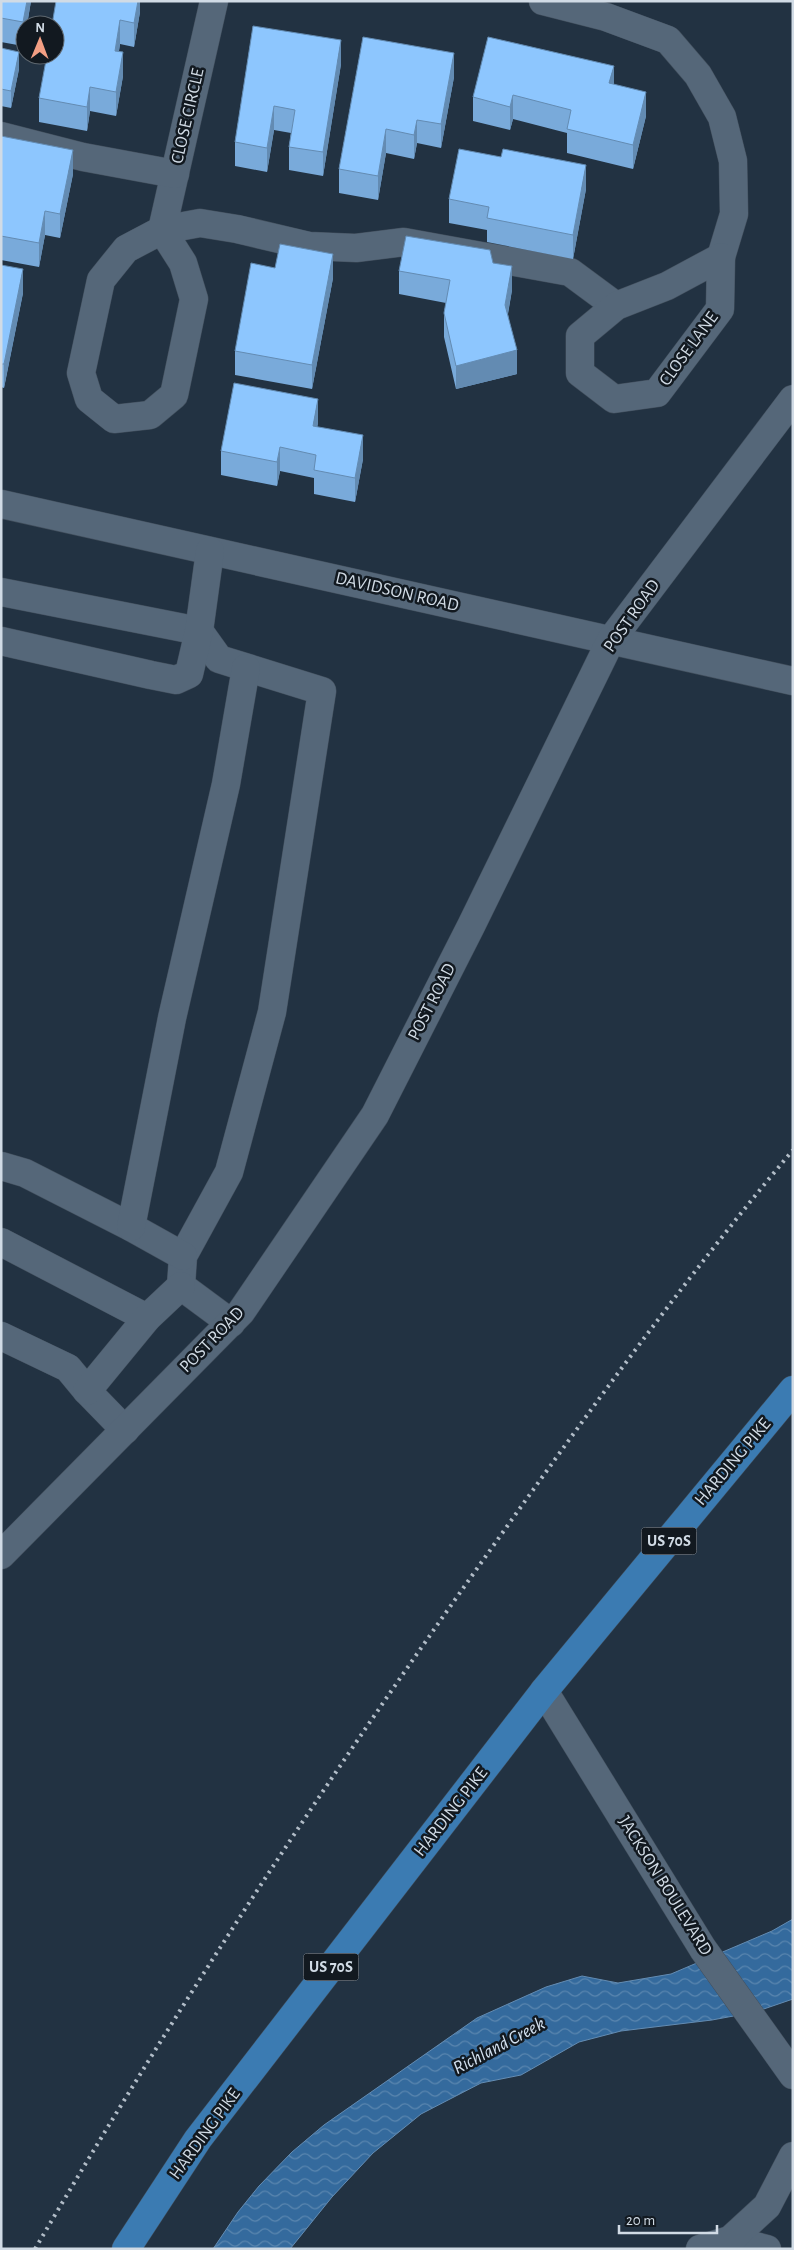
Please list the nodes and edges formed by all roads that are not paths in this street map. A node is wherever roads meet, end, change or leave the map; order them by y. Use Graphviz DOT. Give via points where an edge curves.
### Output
graph roads {
  1 [pos="214,1"];
  2 [pos="543,1"];
  3 [pos="1,136"];
  4 [pos="175,174"];
  5 [pos="162,230"];
  6 [pos="721,257"];
  7 [pos="616,306"];
  8 [pos="793,399"];
  9 [pos="1,504"];
  10 [pos="210,550"];
  11 [pos="1,592"];
  12 [pos="199,631"];
  13 [pos="611,640"];
  14 [pos="7,646"];
  15 [pos="246,668"];
  16 [pos="793,681"];
  17 [pos="1,1166"];
  18 [pos="131,1227"];
  19 [pos="1,1242"];
  20 [pos="183,1256"];
  21 [pos="181,1286"];
  22 [pos="147,1318"];
  23 [pos="231,1323"];
  24 [pos="1,1336"];
  25 [pos="793,1390"];
  26 [pos="87,1391"];
  27 [pos="125,1430"];
  28 [pos="1,1554"];
  29 [pos="544,1691"];
  30 [pos="793,2075"];
  31 [pos="793,2156"];
  32 [pos="730,2240"];
  33 [pos="126,2249"];
  34 [pos="700,2249"];
  35 [pos="767,2249"];
  1 -- 4 [label="street, CLOSE CIRCLE"];
  2 -- 6 [label="street, CLOSE LANE" via="606,16 668,40 698,75 722,118 733,161 734,214"];
  3 -- 4 [label="street"];
  4 -- 5 [label="street, CLOSE CIRCLE"];
  5 -- 5 [label="street" via="126,249 101,280 81,373 89,399 114,419 150,416 174,395 194,299 183,263"];
  5 -- 7 [label="street" via="200,223 309,246 356,248 404,242 570,272"];
  6 -- 7 [label="street, CLOSE LANE" via="667,286"];
  6 -- 7 [label="street, CLOSE LANE" via="720,309 657,393 614,399 580,373 580,336"];
  8 -- 13 [label="street, POST ROAD"];
  9 -- 10 [label="street, DAVIDSON ROAD"];
  10 -- 12 [label="street"];
  10 -- 13 [label="street, DAVIDSON ROAD"];
  11 -- 12 [label="street"];
  12 -- 14 [label="street" via="189,674 176,680"];
  12 -- 15 [label="street" via="219,659"];
  13 -- 16 [label="street, DAVIDSON ROAD"];
  13 -- 23 [label="street, POST ROAD" via="374,1115"];
  15 -- 18 [label="street" via="226,784 172,1018"];
  15 -- 20 [label="street" via="322,691 272,1012 229,1172"];
  17 -- 18 [label="street" via="24,1173"];
  18 -- 20 [label="street"];
  19 -- 22 [label="street"];
  20 -- 21 [label="street"];
  21 -- 22 [label="street"];
  21 -- 23 [label="street"];
  22 -- 26 [label="street"];
  23 -- 27 [label="street, POST ROAD"];
  24 -- 26 [label="street" via="68,1368"];
  25 -- 29 [label="main road, HARDING PIKE / US 70S"];
  26 -- 27 [label="street"];
  27 -- 28 [label="street, POST ROAD"];
  29 -- 30 [label="street, JACKSON BOULEVARD" via="703,1948"];
  29 -- 33 [label="main road, HARDING PIKE / US 70S" via="198,2138"];
  31 -- 32 [label="street" via="767,2206"];
  32 -- 34 [label="street"];
  32 -- 35 [label="street"];
}
